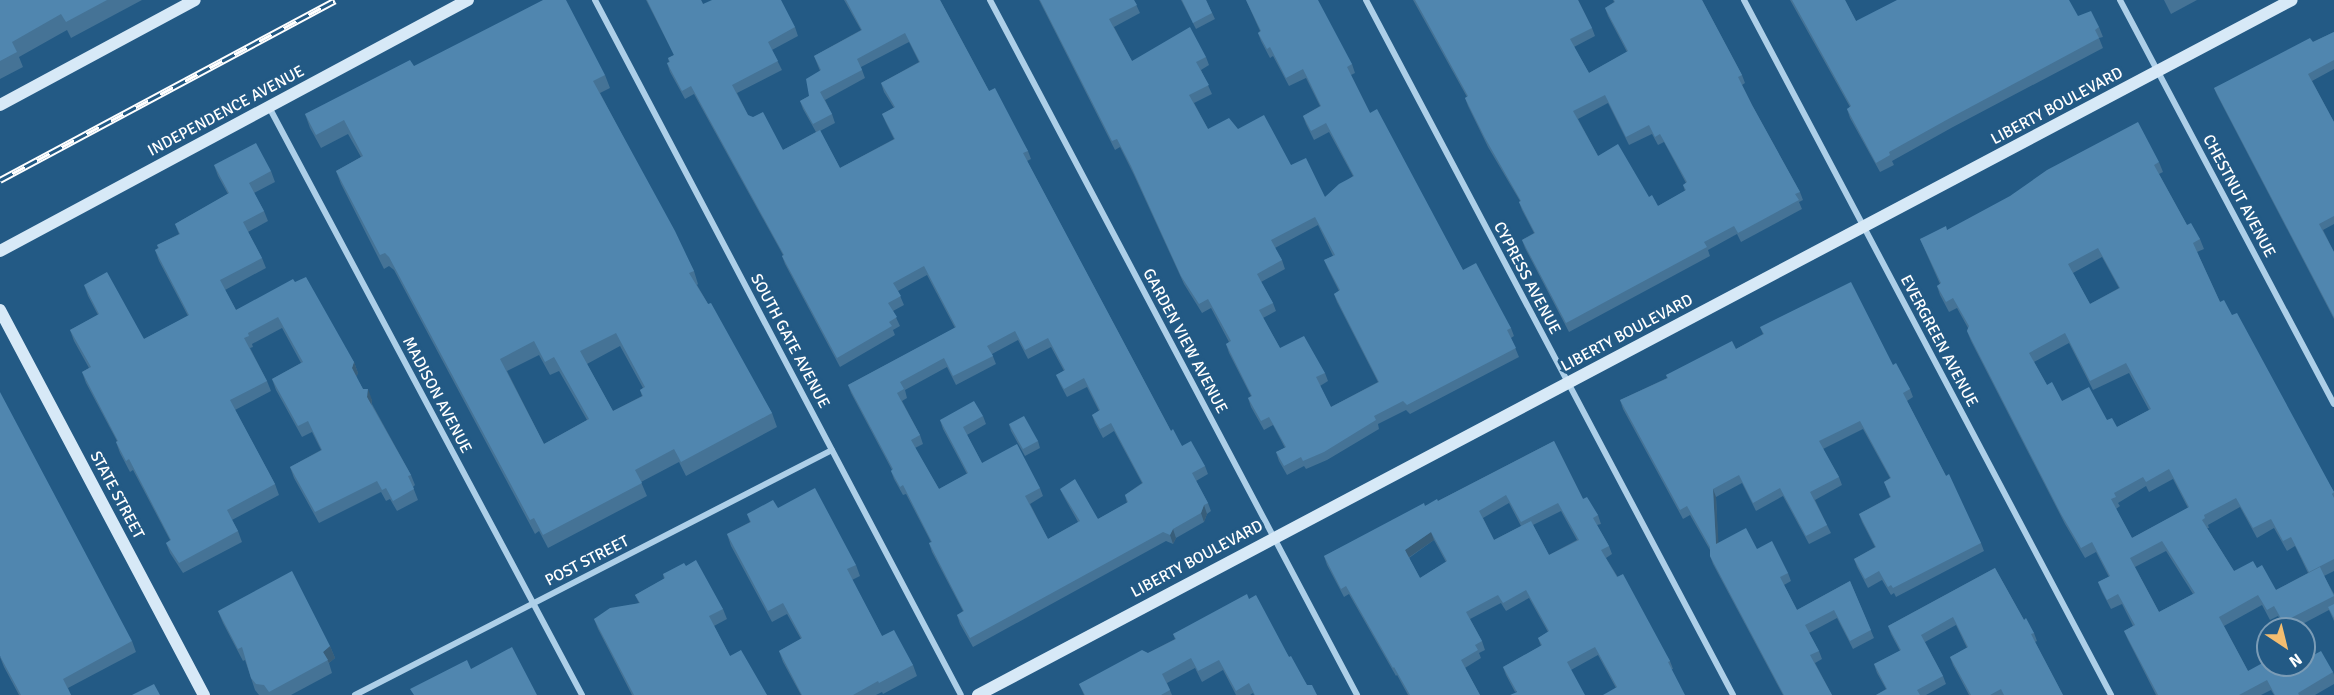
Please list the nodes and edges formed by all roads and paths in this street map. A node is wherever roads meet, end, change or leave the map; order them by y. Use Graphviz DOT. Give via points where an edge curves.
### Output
graph roads {
  1 [pos="195,0"];
  2 [pos="468,0"];
  3 [pos="595,0"];
  4 [pos="990,0"];
  5 [pos="1366,0"];
  6 [pos="1744,0"];
  7 [pos="2120,0"];
  8 [pos="2292,0"];
  9 [pos="2157,72"];
  10 [pos="0,105"];
  11 [pos="269,106"];
  12 [pos="1864,227"];
  13 [pos="0,251"];
  14 [pos="0,310"];
  15 [pos="1568,383"];
  16 [pos="2334,404"];
  17 [pos="832,450"];
  18 [pos="1274,537"];
  19 [pos="533,604"];
  20 [pos="204,695"];
  21 [pos="355,695"];
  22 [pos="582,695"];
  23 [pos="961,695"];
  24 [pos="978,695"];
  25 [pos="1357,695"];
  26 [pos="1732,695"];
  27 [pos="2111,695"];
  1 -- 10 [label="street"];
  2 -- 11 [label="street, INDEPENDENCE AVENUE"];
  3 -- 17 [label="street, SOUTH GATE AVENUE"];
  4 -- 18 [label="street, GARDEN VIEW AVENUE"];
  5 -- 15 [label="street, CYPRESS AVENUE"];
  6 -- 12 [label="street, EVERGREEN AVENUE"];
  7 -- 9 [label="street, CHESTNUT AVENUE"];
  8 -- 9 [label="street, LIBERTY BOULEVARD"];
  9 -- 12 [label="street, LIBERTY BOULEVARD"];
  9 -- 16 [label="street, CHESTNUT AVENUE"];
  11 -- 13 [label="street, INDEPENDENCE AVENUE"];
  11 -- 19 [label="street, MADISON AVENUE"];
  12 -- 15 [label="street, LIBERTY BOULEVARD"];
  12 -- 27 [label="street, EVERGREEN AVENUE"];
  14 -- 20 [label="street, STATE STREET"];
  15 -- 18 [label="street, LIBERTY BOULEVARD"];
  15 -- 26 [label="street, CYPRESS AVENUE"];
  17 -- 19 [label="street, POST STREET"];
  17 -- 23 [label="street, SOUTH GATE AVENUE"];
  18 -- 24 [label="street, LIBERTY BOULEVARD"];
  18 -- 25 [label="street, GARDEN VIEW AVENUE"];
  19 -- 21 [label="street, POST STREET"];
  19 -- 22 [label="street, MADISON AVENUE"];
}
